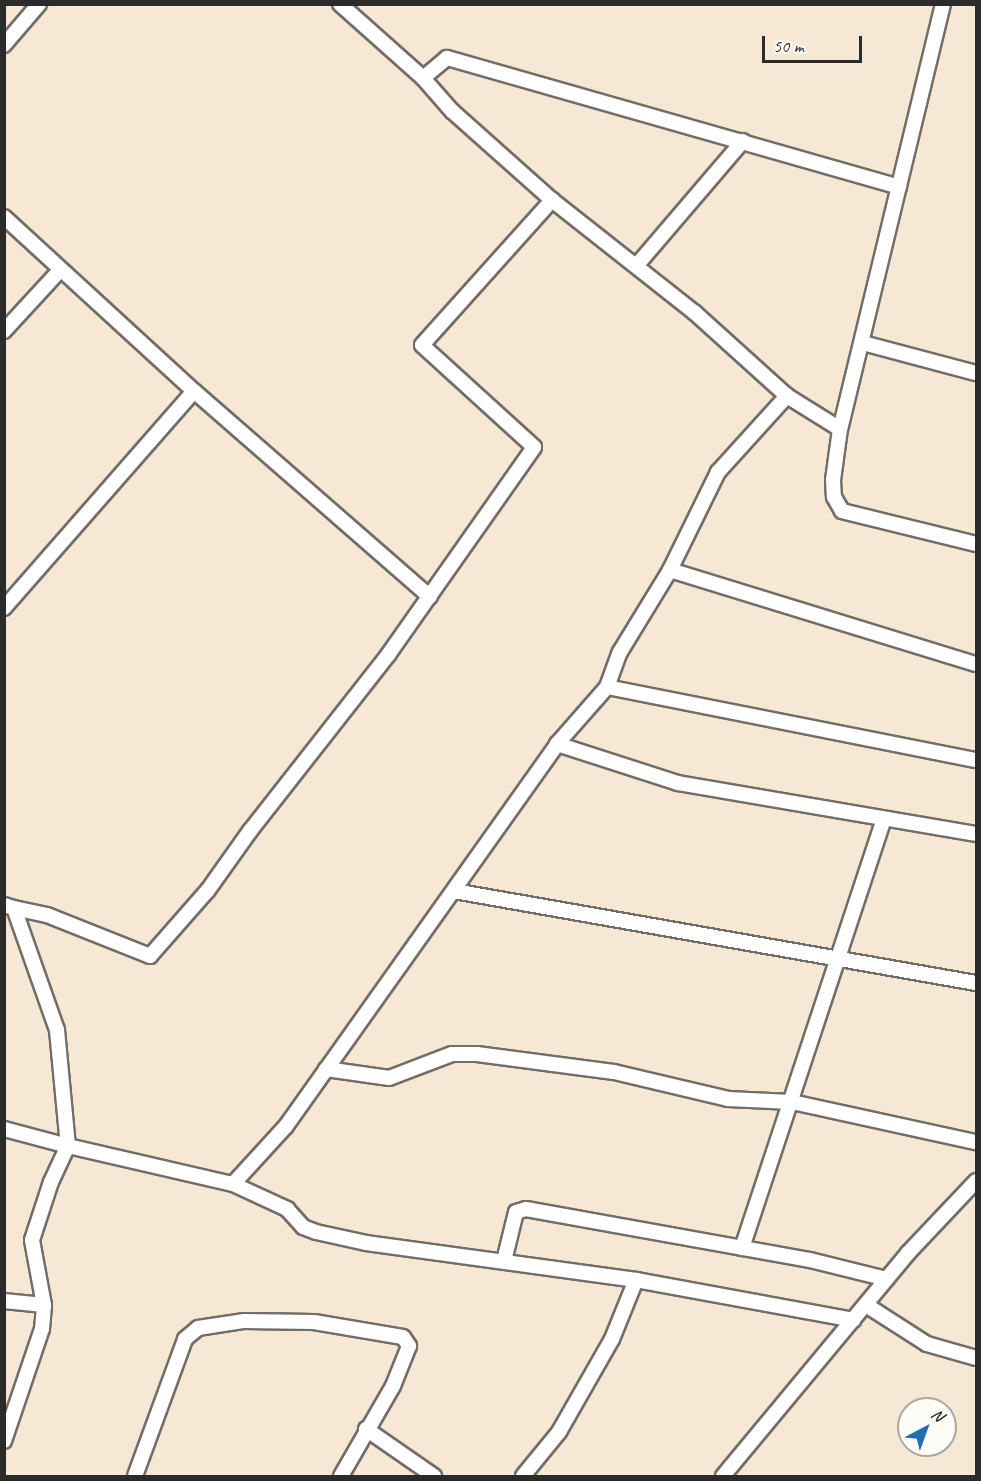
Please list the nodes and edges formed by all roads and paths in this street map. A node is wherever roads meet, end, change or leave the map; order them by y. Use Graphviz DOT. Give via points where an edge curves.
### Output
graph roads {
  1 [pos="39,4"];
  2 [pos="340,4"];
  3 [pos="938,6"];
  4 [pos="4,45"];
  5 [pos="423,78"];
  6 [pos="743,141"];
  7 [pos="899,187"];
  8 [pos="552,200"];
  9 [pos="4,218"];
  10 [pos="637,265"];
  11 [pos="60,270"];
  12 [pos="4,331"];
  13 [pos="863,343"];
  14 [pos="976,373"];
  15 [pos="194,391"];
  16 [pos="787,396"];
  17 [pos="840,429"];
  18 [pos="976,544"];
  19 [pos="670,570"];
  20 [pos="429,597"];
  21 [pos="4,608"];
  22 [pos="976,664"];
  23 [pos="607,687"];
  24 [pos="557,744"];
  25 [pos="976,760"];
  26 [pos="884,819"];
  27 [pos="976,834"];
  28 [pos="454,891"];
  29 [pos="9,907"];
  30 [pos="838,957"];
  31 [pos="976,983"];
  32 [pos="326,1069"];
  33 [pos="792,1102"];
  34 [pos="4,1129"];
  35 [pos="976,1142"];
  36 [pos="68,1146"];
  37 [pos="976,1181"];
  38 [pos="233,1184"];
  39 [pos="742,1248"];
  40 [pos="504,1261"];
  41 [pos="887,1279"];
  42 [pos="636,1280"];
  43 [pos="4,1301"];
  44 [pos="44,1305"];
  45 [pos="866,1305"];
  46 [pos="853,1320"];
  47 [pos="976,1358"];
  48 [pos="366,1430"];
  49 [pos="4,1441"];
  50 [pos="135,1476"];
  51 [pos="341,1476"];
  52 [pos="434,1476"];
  53 [pos="523,1476"];
  54 [pos="723,1476"];
  1 -- 4 [label="street"];
  2 -- 5 [label="street"];
  3 -- 7 [label="street"];
  5 -- 6 [label="street" via="447,58"];
  5 -- 8 [label="street" via="452,111"];
  6 -- 7 [label="street"];
  6 -- 10 [label="street"];
  7 -- 13 [label="street"];
  8 -- 10 [label="street"];
  8 -- 20 [label="street" via="422,345 534,447"];
  9 -- 11 [label="street"];
  10 -- 16 [label="street"];
  11 -- 12 [label="street"];
  11 -- 15 [label="street"];
  13 -- 14 [label="street"];
  13 -- 17 [label="street"];
  15 -- 20 [label="street"];
  15 -- 21 [label="street"];
  16 -- 17 [label="street"];
  16 -- 19 [label="street" via="718,472"];
  17 -- 18 [label="street" via="833,480 834,497 842,511"];
  19 -- 22 [label="street"];
  19 -- 23 [label="street" via="620,652"];
  20 -- 29 [label="street" via="208,890 150,956 47,915"];
  23 -- 24 [label="street"];
  23 -- 25 [label="street"];
  24 -- 26 [label="street" via="678,783"];
  24 -- 28 [label="street"];
  26 -- 27 [label="street"];
  26 -- 30 [label="street"];
  28 -- 30 [label="street"];
  28 -- 32 [label="street"];
  29 -- 36 [label="street" via="57,1030"];
  30 -- 31 [label="street"];
  30 -- 33 [label="street"];
  32 -- 33 [label="street" via="389,1078 424,1068 452,1054 477,1054 614,1072 728,1099"];
  32 -- 38 [label="street" via="286,1126"];
  33 -- 35 [label="street"];
  33 -- 39 [label="street"];
  34 -- 36 [label="street"];
  36 -- 38 [label="street"];
  36 -- 44 [label="street" via="51,1182 32,1240"];
  37 -- 41 [label="street"];
  38 -- 40 [label="street" via="286,1209 303,1227 316,1232 366,1243"];
  39 -- 40 [label="street" via="519,1209"];
  39 -- 41 [label="street"];
  40 -- 42 [label="street"];
  41 -- 45 [label="street"];
  42 -- 46 [label="street"];
  42 -- 53 [label="street" via="612,1339 559,1432"];
  43 -- 44 [label="street"];
  44 -- 49 [label="street" via="42,1329"];
  45 -- 46 [label="street"];
  45 -- 47 [label="street" via="927,1344"];
  46 -- 54 [label="street"];
  48 -- 50 [label="street" via="403,1366 410,1346 403,1337 314,1322 244,1321 198,1328 185,1339"];
  48 -- 51 [label="street"];
  48 -- 52 [label="street"];
}
